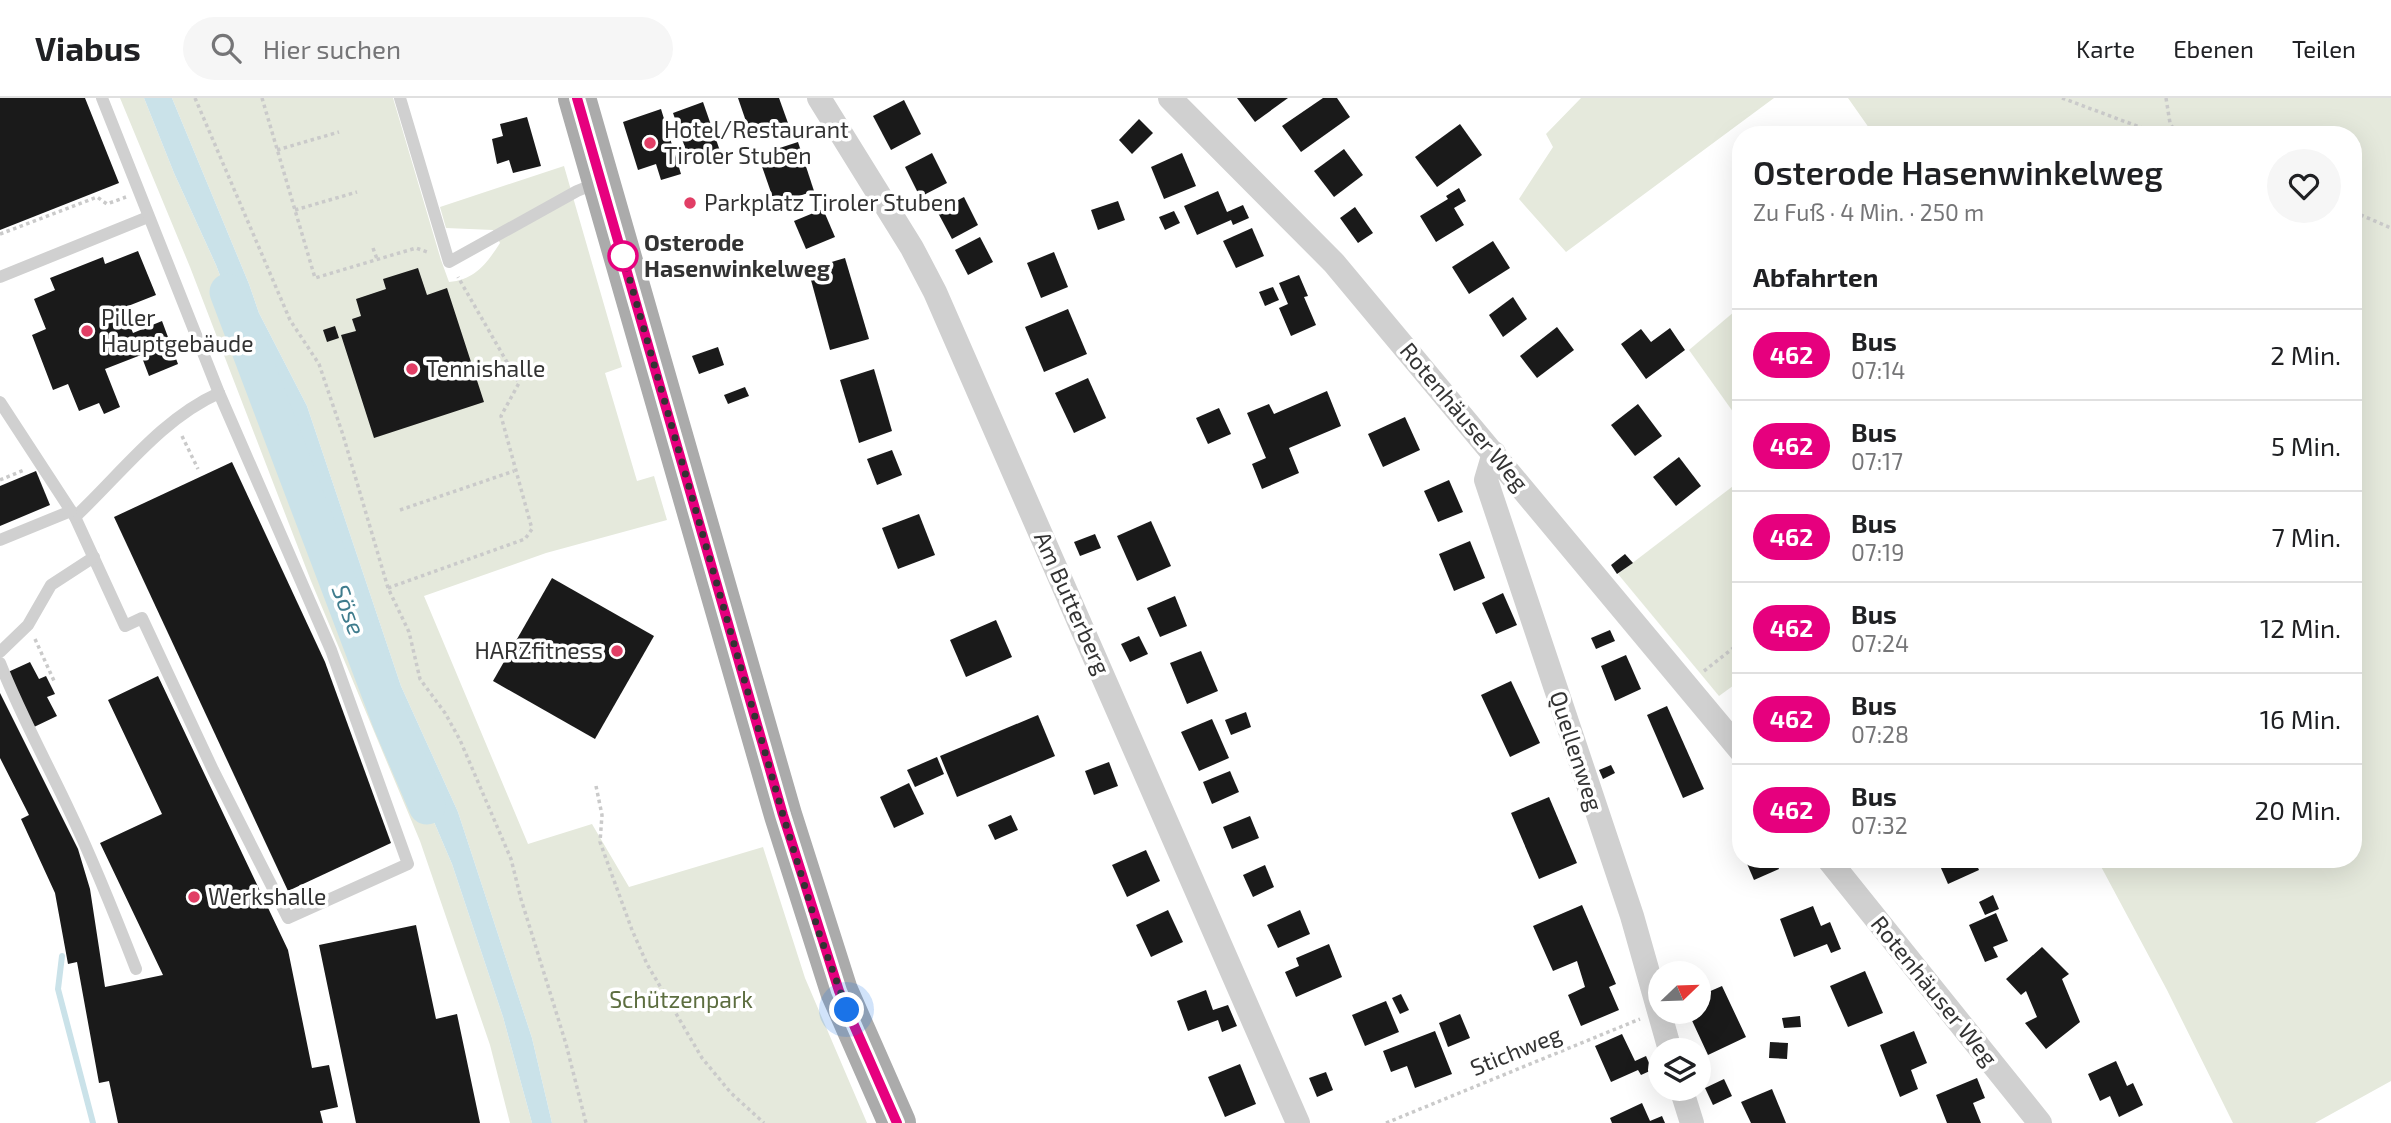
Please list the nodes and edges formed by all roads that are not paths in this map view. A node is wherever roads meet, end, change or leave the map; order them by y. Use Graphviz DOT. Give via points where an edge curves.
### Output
graph roads {
  1 [pos="102,98"];
  2 [pos="400,98"];
  3 [pos="577,98"];
  4 [pos="819,98"];
  5 [pos="1170,98"];
  6 [pos="601,182"];
  7 [pos="148,217"];
  8 [pos="0,277"];
  9 [pos="219,393"];
  10 [pos="0,402"];
  11 [pos="1494,453"];
  12 [pos="73,514"];
  13 [pos="0,540"];
  14 [pos="94,557"];
  15 [pos="0,652"];
  16 [pos="0,663"];
  17 [pos="1732,740"];
  18 [pos="1835,868"];
  19 [pos="136,969"];
  20 [pos="1648,970"];
  21 [pos="1685,1101"];
  22 [pos="897,1123"];
  23 [pos="1298,1123"];
  24 [pos="1692,1123"];
  25 [pos="2040,1123"];
  1 -- 7 [label="lane"];
  2 -- 6 [label="lane" via="449,262"];
  3 -- 6 [label="main road"];
  4 -- 23 [label="street, Am Butterberg" via="936,292"];
  5 -- 11 [label="street, Rotenhäuser Weg" via="1334,263"];
  6 -- 22 [label="main road" via="819,933 839,991"];
  7 -- 8 [label="lane"];
  7 -- 9 [label="lane"];
  9 -- 12 [label="lane" via="173,419"];
  9 -- 14 [label="lane" via="331,650 408,864 288,918 142,618 125,626"];
  10 -- 12 [label="lane"];
  11 -- 17 [label="street, Rotenhäuser Weg"];
  11 -- 20 [label="street, Quellenweg" via="1486,481"];
  12 -- 13 [label="lane"];
  12 -- 14 [label="lane"];
  14 -- 15 [label="lane" via="51,585 28,625"];
  16 -- 19 [label="lane" via="18,710 103,883"];
  18 -- 25 [label="street, Rotenhäuser Weg"];
  21 -- 24 [label="street"];
}
